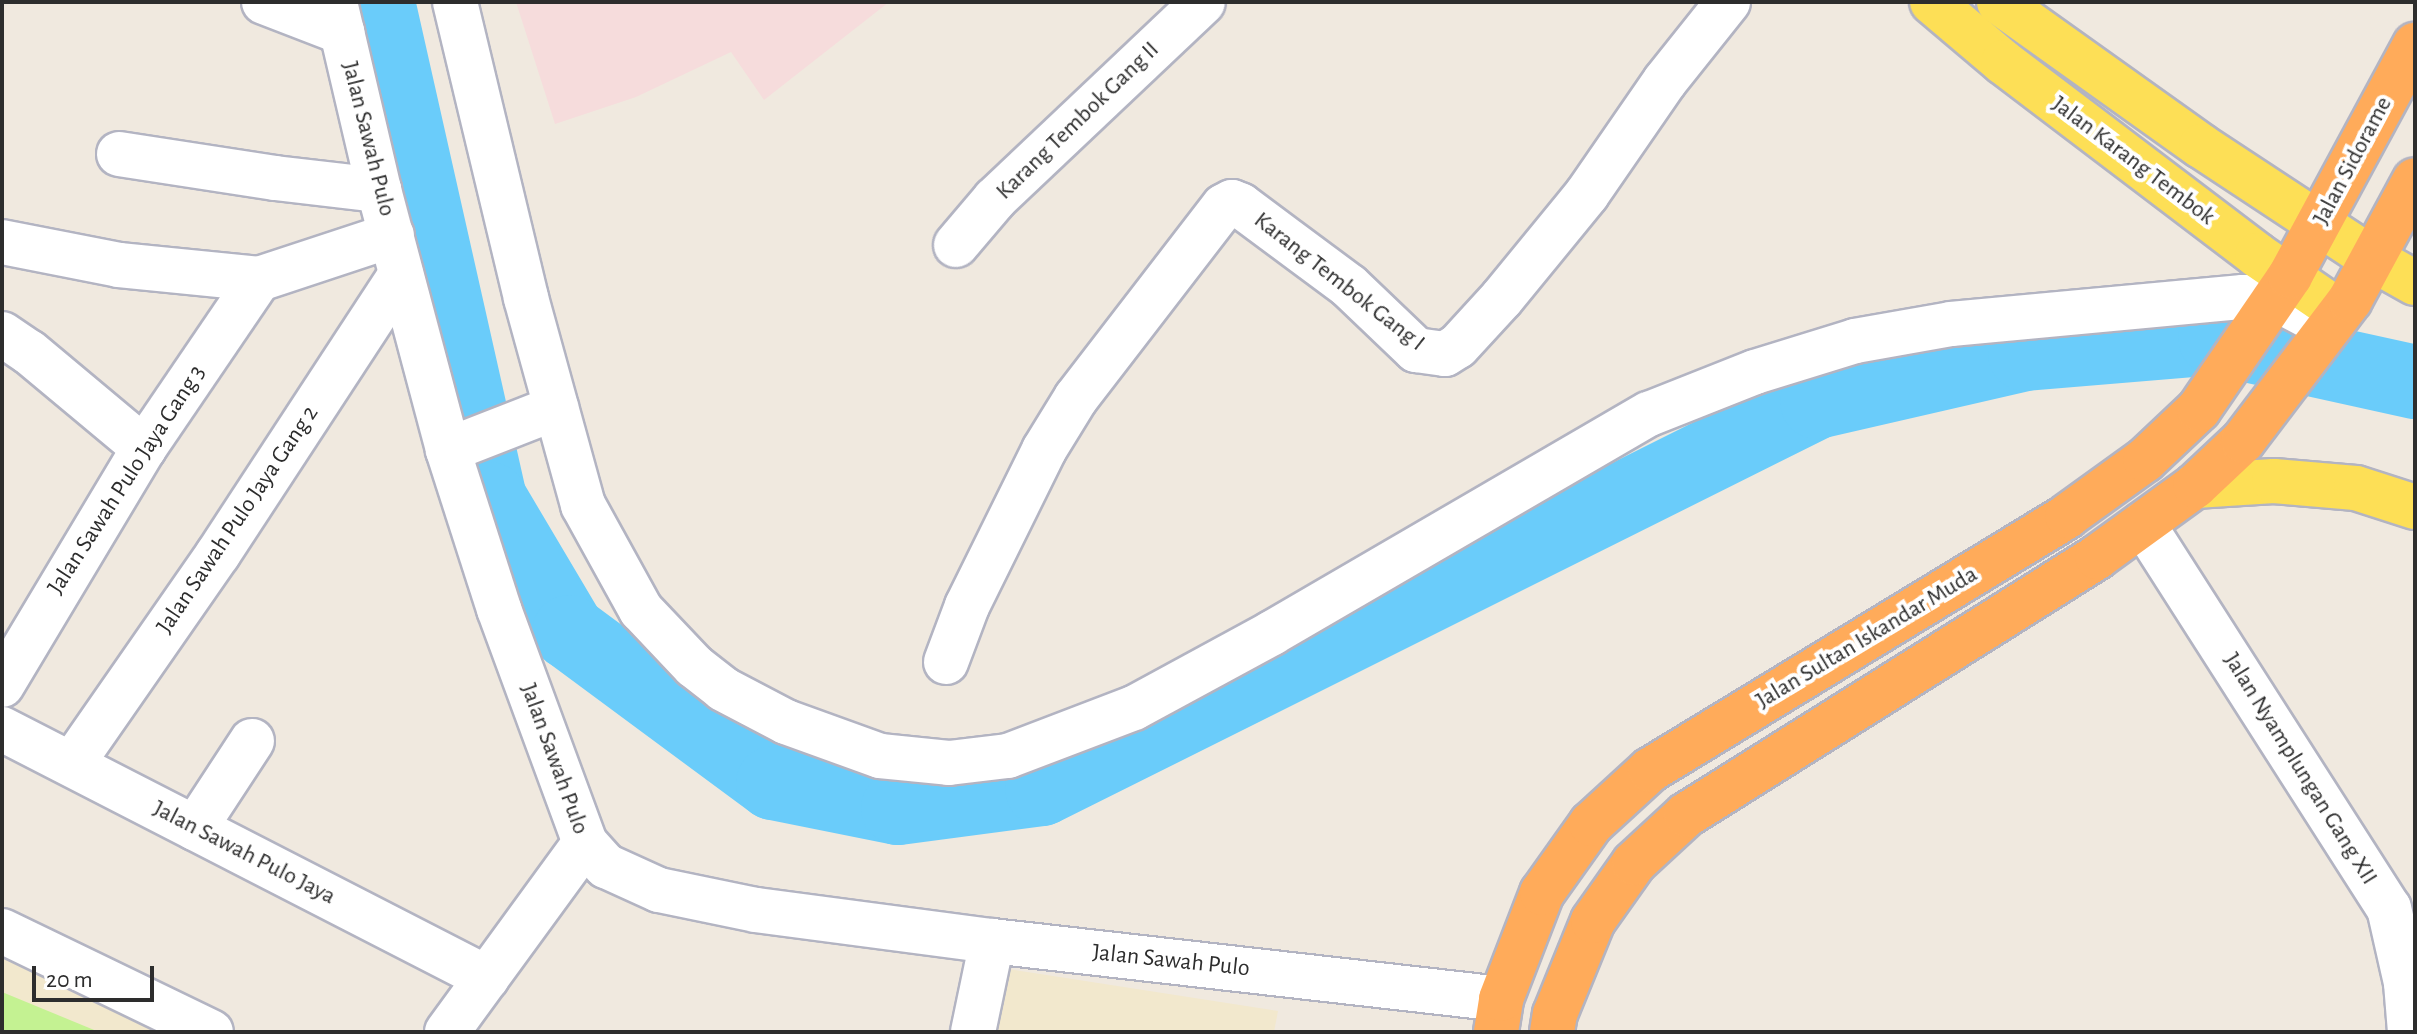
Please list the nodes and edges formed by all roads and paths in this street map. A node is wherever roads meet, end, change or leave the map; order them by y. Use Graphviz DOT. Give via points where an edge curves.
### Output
graph roads {
  1 [pos="264,2"];
  2 [pos="455,2"];
  3 [pos="1203,2"];
  4 [pos="1728,2"];
  5 [pos="1932,2"];
  6 [pos="2017,8"];
  7 [pos="338,17"];
  8 [pos="2415,45"];
  9 [pos="2003,62"];
  10 [pos="119,154"];
  11 [pos="2415,180"];
  12 [pos="379,190"];
  13 [pos="2320,225"];
  14 [pos="2,242"];
  15 [pos="956,245"];
  16 [pos="396,255"];
  17 [pos="2374,260"];
  18 [pos="259,279"];
  19 [pos="2415,283"];
  20 [pos="2274,299"];
  21 [pos="2329,326"];
  22 [pos="2,334"];
  23 [pos="545,412"];
  24 [pos="461,445"];
  25 [pos="144,448"];
  26 [pos="2195,486"];
  27 [pos="2415,507"];
  28 [pos="2143,524"];
  29 [pos="946,662"];
  30 [pos="2,685"];
  31 [pos="2,729"];
  32 [pos="252,741"];
  33 [pos="72,764"];
  34 [pos="195,828"];
  35 [pos="585,843"];
  36 [pos="2,931"];
  37 [pos="992,941"];
  38 [pos="487,978"];
  39 [pos="1498,1016"];
  40 [pos="211,1032"];
  41 [pos="447,1032"];
  42 [pos="973,1032"];
  43 [pos="1552,1032"];
  44 [pos="2410,1032"];
  1 -- 7 [label="street"];
  2 -- 23 [label="street" via="526,298"];
  3 -- 15 [label="street, Karang Tembok Gang II" via="995,199"];
  4 -- 29 [label="street, Karang Tembok Gang I" via="1665,81 1587,194 1502,298 1445,354 1416,350 1349,286 1240,205 1224,206 1076,398 1044,450 967,606"];
  5 -- 9 [label="main road, Jalan Karang Tembok"];
  6 -- 9 [label="street"];
  6 -- 13 [label="main road, Jalan Karang Tembok"];
  7 -- 12 [label="street, Jalan Sawah Pulo"];
  8 -- 13 [label="highway, Jalan Sidorame"];
  9 -- 20 [label="main road, Jalan Karang Tembok"];
  10 -- 12 [label="street"];
  11 -- 17 [label="highway"];
  12 -- 16 [label="street, Jalan Sawah Pulo"];
  13 -- 17 [label="main road, Jalan Karang Tembok"];
  13 -- 20 [label="highway, Jalan Sidorame"];
  14 -- 18 [label="street" via="119,265"];
  16 -- 18 [label="street"];
  16 -- 24 [label="street, Jalan Sawah Pulo"];
  16 -- 33 [label="street, Jalan Sawah Pulo Jaya Gang 2" via="218,554"];
  17 -- 19 [label="main road, Jalan Karang Tembok"];
  17 -- 21 [label="highway"];
  18 -- 25 [label="street, Jalan Sawah Pulo Jaya Gang 3"];
  20 -- 21 [label="street"];
  20 -- 23 [label="street" via="2232,298 1951,324 1855,341 1755,372 1649,414 1134,708 1008,756 949,763 880,756 786,722 723,689 694,666 641,610 583,505"];
  20 -- 39 [label="highway, Jalan Sultan Iskandar Muda" via="2199,409 2145,460 2067,516 1650,770 1591,824 1542,893"];
  21 -- 26 [label="highway" via="2243,441"];
  22 -- 25 [label="street"];
  23 -- 24 [label="street"];
  24 -- 35 [label="street, Jalan Sawah Pulo" via="499,609"];
  25 -- 30 [label="street, Jalan Sawah Pulo Jaya Gang 3"];
  26 -- 27 [label="main road" via="2274,481 2356,488"];
  26 -- 28 [label="highway"];
  28 -- 43 [label="highway" via="1686,815 1634,863 1593,921"];
  28 -- 44 [label="street, Jalan Nyamplungan Gang XII" via="2389,908 2406,983"];
  31 -- 33 [label="street, Jalan Sawah Pulo Jaya"];
  32 -- 34 [label="street"];
  33 -- 34 [label="street, Jalan Sawah Pulo Jaya"];
  34 -- 38 [label="street, Jalan Sawah Pulo Jaya"];
  35 -- 37 [label="street, Jalan Sawah Pulo" via="606,866 659,890 756,910"];
  35 -- 38 [label="street"];
  36 -- 40 [label="street"];
  37 -- 39 [label="street, Jalan Sawah Pulo"];
  37 -- 42 [label="street"];
  38 -- 41 [label="street"];
}
